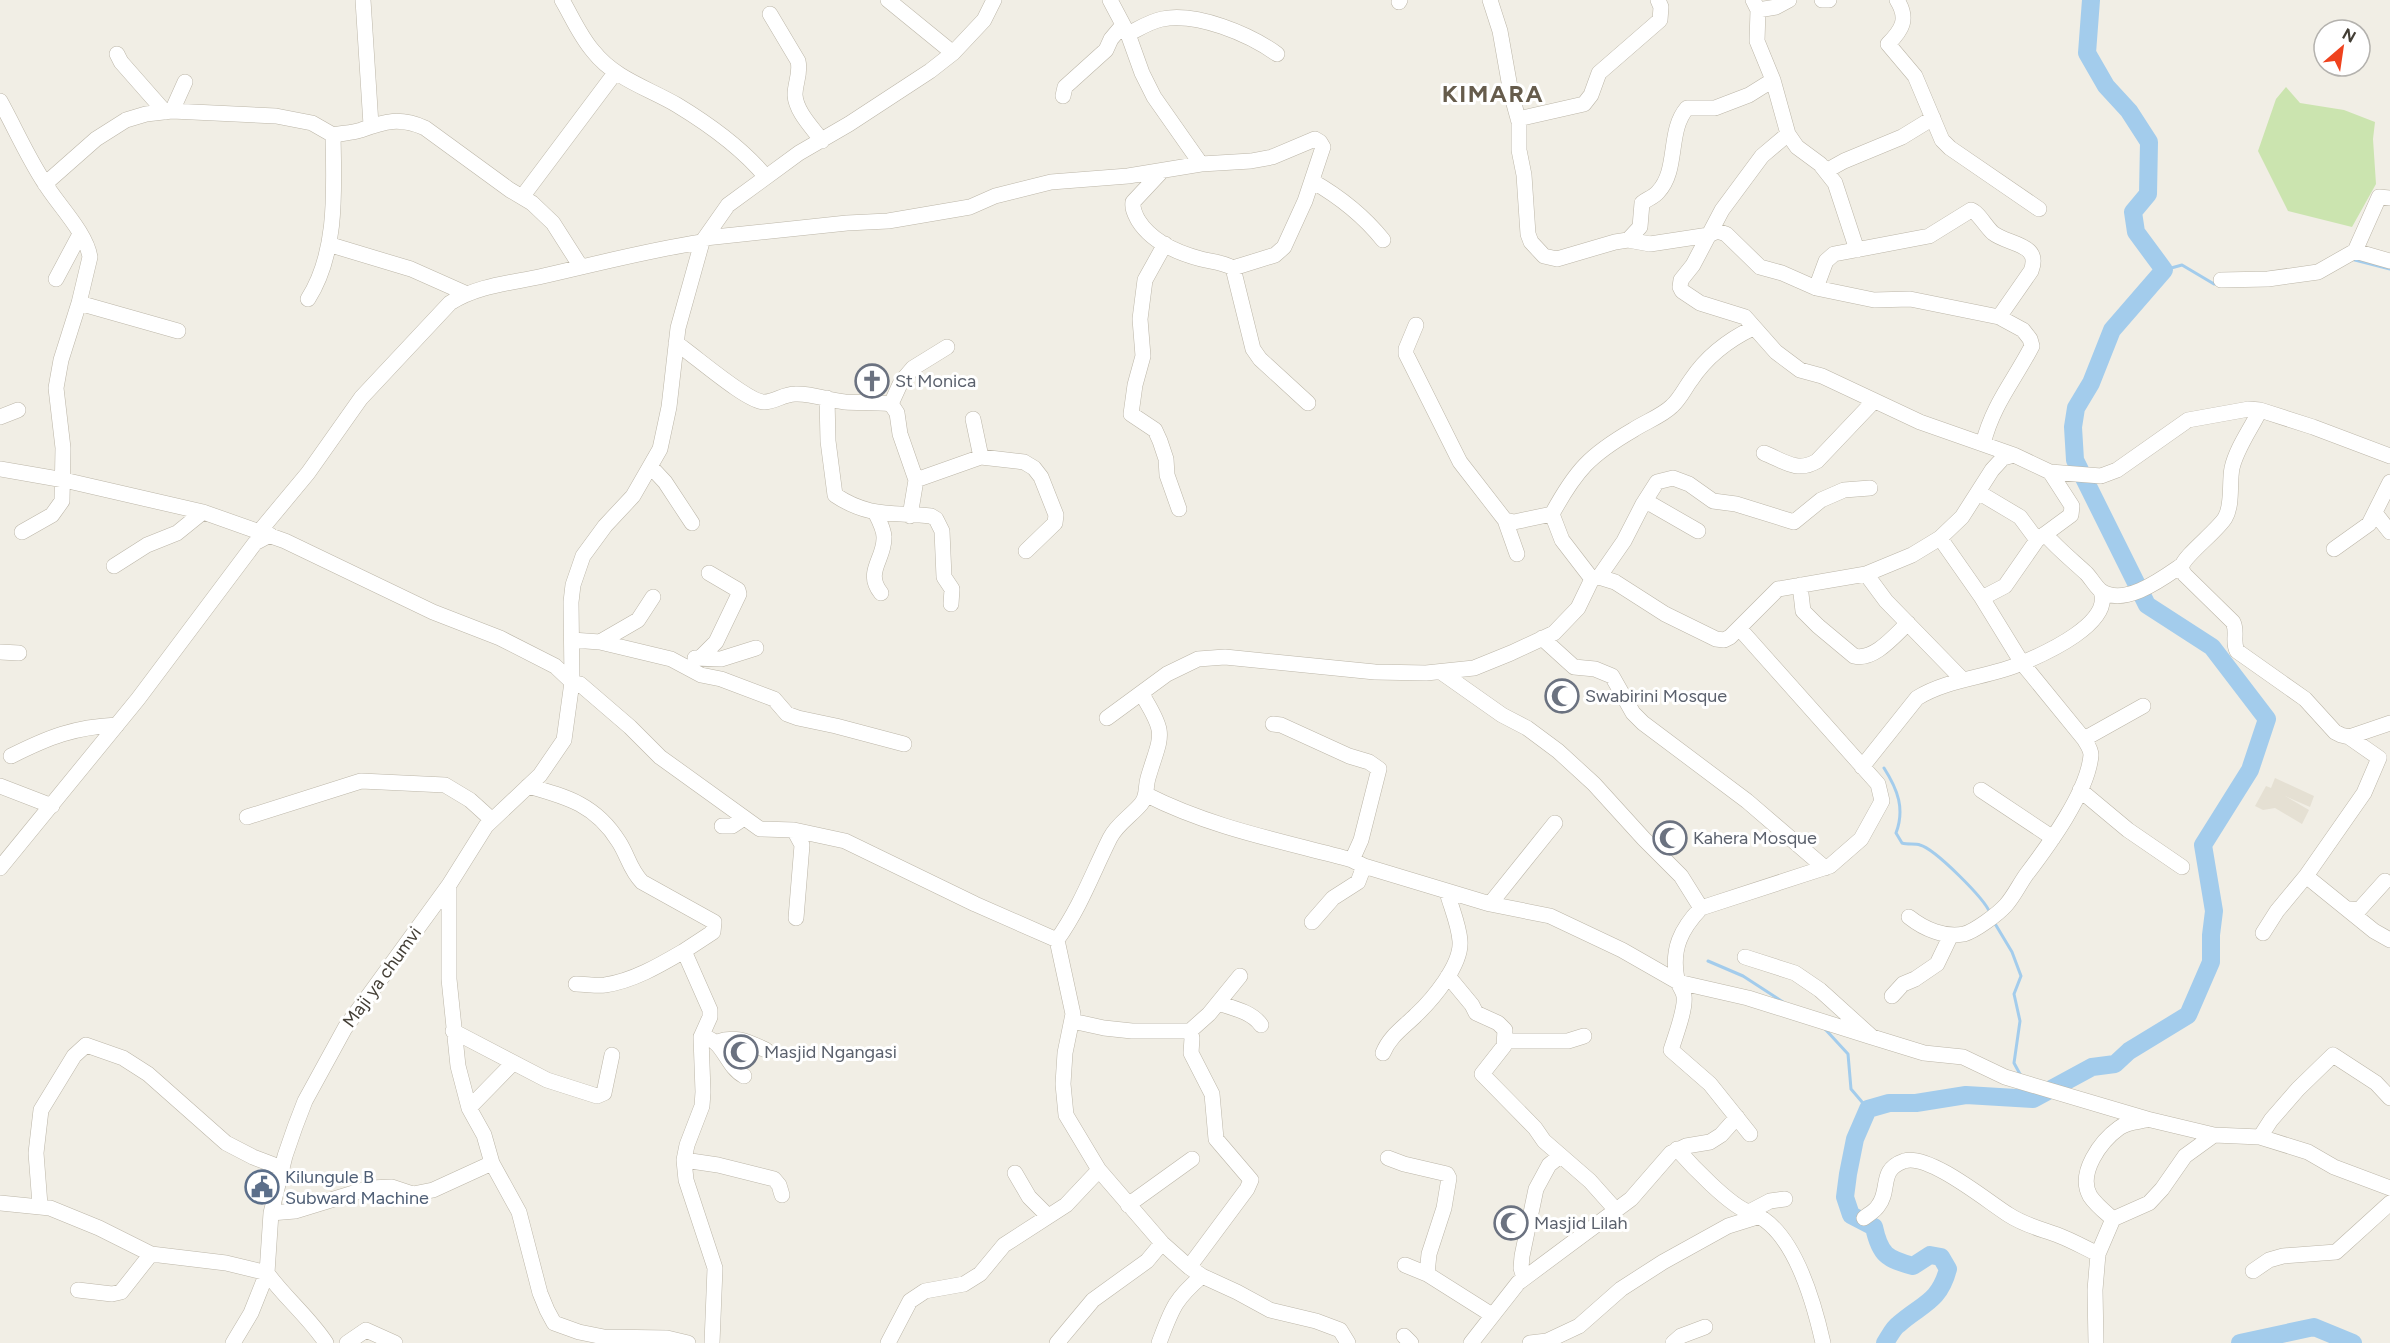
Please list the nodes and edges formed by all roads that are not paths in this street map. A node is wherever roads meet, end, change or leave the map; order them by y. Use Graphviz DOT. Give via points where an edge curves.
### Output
graph roads {
  1 [pos="363,0"];
  2 [pos="562,0"];
  3 [pos="888,0"];
  4 [pos="994,0"];
  5 [pos="1110,0"];
  6 [pos="1490,0"];
  7 [pos="1658,0"];
  8 [pos="1789,0"];
  9 [pos="1822,0"];
  10 [pos="1829,0"];
  11 [pos="1897,0"];
  12 [pos="1755,5"];
  13 [pos="770,14"];
  14 [pos="1125,30"];
  15 [pos="953,52"];
  16 [pos="117,54"];
  17 [pos="1277,54"];
  18 [pos="615,73"];
  19 [pos="1773,80"];
  20 [pos="185,82"];
  21 [pos="1064,96"];
  22 [pos="0,101"];
  23 [pos="169,111"];
  24 [pos="1933,118"];
  25 [pos="1518,119"];
  26 [pos="6,123"];
  27 [pos="371,125"];
  28 [pos="1788,134"];
  29 [pos="333,135"];
  30 [pos="822,141"];
  31 [pos="1201,164"];
  32 [pos="1162,171"];
  33 [pos="1826,171"];
  34 [pos="766,177"];
  35 [pos="1312,181"];
  36 [pos="45,184"];
  37 [pos="522,197"];
  38 [pos="2390,198"];
  39 [pos="2039,209"];
  40 [pos="80,234"];
  41 [pos="1709,235"];
  42 [pos="704,240"];
  43 [pos="1383,240"];
  44 [pos="1628,240"];
  45 [pos="1165,244"];
  46 [pos="331,245"];
  47 [pos="1857,250"];
  48 [pos="2355,251"];
  49 [pos="2390,261"];
  50 [pos="581,267"];
  51 [pos="1233,268"];
  52 [pos="56,279"];
  53 [pos="2221,280"];
  54 [pos="1816,288"];
  55 [pos="465,294"];
  56 [pos="308,299"];
  57 [pos="79,303"];
  58 [pos="1999,317"];
  59 [pos="1416,325"];
  60 [pos="1753,328"];
  61 [pos="178,331"];
  62 [pos="676,343"];
  63 [pos="947,347"];
  64 [pos="827,398"];
  65 [pos="1874,401"];
  66 [pos="891,404"];
  67 [pos="1308,404"];
  68 [pos="18,410"];
  69 [pos="2260,410"];
  70 [pos="0,417"];
  71 [pos="973,419"];
  72 [pos="1983,444"];
  73 [pos="1764,453"];
  74 [pos="2014,455"];
  75 [pos="2390,456"];
  76 [pos="981,457"];
  77 [pos="651,467"];
  78 [pos="0,469"];
  79 [pos="2050,472"];
  80 [pos="64,480"];
  81 [pos="916,480"];
  82 [pos="2390,482"];
  83 [pos="1870,488"];
  84 [pos="1978,492"];
  85 [pos="1643,504"];
  86 [pos="1179,509"];
  87 [pos="203,512"];
  88 [pos="2375,513"];
  89 [pos="876,514"];
  90 [pos="1552,514"];
  91 [pos="910,516"];
  92 [pos="1505,520"];
  93 [pos="692,523"];
  94 [pos="1698,531"];
  95 [pos="22,532"];
  96 [pos="2390,532"];
  97 [pos="265,534"];
  98 [pos="2041,537"];
  99 [pos="1940,538"];
  100 [pos="2334,549"];
  101 [pos="1026,551"];
  102 [pos="1517,554"];
  103 [pos="2182,565"];
  104 [pos="114,566"];
  105 [pos="709,573"];
  106 [pos="1866,574"];
  107 [pos="1595,578"];
  108 [pos="1800,585"];
  109 [pos="2102,591"];
  110 [pos="881,593"];
  111 [pos="653,597"];
  112 [pos="1982,598"];
  113 [pos="951,604"];
  114 [pos="1908,623"];
  115 [pos="1740,628"];
  116 [pos="1542,638"];
  117 [pos="573,640"];
  118 [pos="600,642"];
  119 [pos="756,648"];
  120 [pos="0,652"];
  121 [pos="19,653"];
  122 [pos="701,657"];
  123 [pos="671,659"];
  124 [pos="2022,663"];
  125 [pos="1441,672"];
  126 [pos="1962,679"];
  127 [pos="572,682"];
  128 [pos="1141,693"];
  129 [pos="2143,706"];
  130 [pos="1107,718"];
  131 [pos="2390,723"];
  132 [pos="117,724"];
  133 [pos="1273,724"];
  134 [pos="2349,737"];
  135 [pos="2084,739"];
  136 [pos="904,744"];
  137 [pos="10,756"];
  138 [pos="2384,762"];
  139 [pos="1862,767"];
  140 [pos="0,786"];
  141 [pos="528,786"];
  142 [pos="1981,790"];
  143 [pos="2080,790"];
  144 [pos="1147,795"];
  145 [pos="52,806"];
  146 [pos="247,817"];
  147 [pos="744,818"];
  148 [pos="491,819"];
  149 [pos="1555,823"];
  150 [pos="722,826"];
  151 [pos="794,830"];
  152 [pos="2053,838"];
  153 [pos="1358,863"];
  154 [pos="2182,867"];
  155 [pos="0,868"];
  156 [pos="1824,868"];
  157 [pos="2306,876"];
  158 [pos="2385,881"];
  159 [pos="450,885"];
  160 [pos="1447,892"];
  161 [pos="1490,904"];
  162 [pos="1701,908"];
  163 [pos="2349,909"];
  164 [pos="1909,917"];
  165 [pos="796,918"];
  166 [pos="1312,922"];
  167 [pos="2263,933"];
  168 [pos="1951,935"];
  169 [pos="1057,940"];
  170 [pos="2390,940"];
  171 [pos="684,951"];
  172 [pos="1745,957"];
  173 [pos="1240,976"];
  174 [pos="1448,976"];
  175 [pos="1678,982"];
  176 [pos="576,984"];
  177 [pos="1892,996"];
  178 [pos="1218,1003"];
  179 [pos="1072,1021"];
  180 [pos="1261,1025"];
  181 [pos="453,1031"];
  182 [pos="1190,1031"];
  183 [pos="1584,1036"];
  184 [pos="701,1037"];
  185 [pos="1872,1037"];
  186 [pos="1506,1041"];
  187 [pos="717,1042"];
  188 [pos="766,1050"];
  189 [pos="1383,1053"];
  190 [pos="612,1055"];
  191 [pos="513,1063"];
  192 [pos="744,1076"];
  193 [pos="2390,1098"];
  194 [pos="469,1108"];
  195 [pos="1737,1117"];
  196 [pos="2147,1119"];
  197 [pos="1750,1134"];
  198 [pos="2214,1135"];
  199 [pos="2260,1137"];
  200 [pos="1677,1149"];
  201 [pos="1560,1156"];
  202 [pos="1388,1158"];
  203 [pos="1192,1159"];
  204 [pos="684,1160"];
  205 [pos="492,1163"];
  206 [pos="282,1168"];
  207 [pos="1100,1170"];
  208 [pos="1015,1173"];
  209 [pos="2390,1188"];
  210 [pos="782,1196"];
  211 [pos="1785,1199"];
  212 [pos="0,1203"];
  213 [pos="2390,1203"];
  214 [pos="40,1205"];
  215 [pos="1128,1205"];
  216 [pos="1615,1209"];
  217 [pos="271,1213"];
  218 [pos="1755,1214"];
  219 [pos="1047,1215"];
  220 [pos="1864,1218"];
  221 [pos="2113,1219"];
  222 [pos="1162,1243"];
  223 [pos="151,1254"];
  224 [pos="2098,1254"];
  225 [pos="1406,1265"];
  226 [pos="1189,1267"];
  227 [pos="2253,1271"];
  228 [pos="267,1273"];
  229 [pos="1427,1274"];
  230 [pos="1202,1276"];
  231 [pos="1524,1278"];
  232 [pos="78,1290"];
  233 [pos="1492,1315"];
  234 [pos="1705,1327"];
  235 [pos="233,1343"];
  236 [pos="326,1343"];
  237 [pos="347,1343"];
  238 [pos="395,1343"];
  239 [pos="688,1343"];
  240 [pos="712,1343"];
  241 [pos="888,1343"];
  242 [pos="1056,1343"];
  243 [pos="1159,1343"];
  244 [pos="1348,1343"];
  245 [pos="1471,1343"];
  246 [pos="1530,1343"];
  247 [pos="1672,1343"];
  248 [pos="1823,1343"];
  249 [pos="2096,1343"];
  1 -- 27 [label="street"];
  2 -- 18 [label="street" via="593,52"];
  3 -- 15 [label="street"];
  4 -- 15 [label="street, Maji ya chumvi" via="984,20"];
  5 -- 14 [label="street"];
  6 -- 25 [label="street"];
  7 -- 25 [label="street" via="1660,20 1599,73 1588,101"];
  8 -- 12 [label="street" via="1776,7"];
  9 -- 10 [label="street"];
  11 -- 24 [label="street" via="1903,24 1888,44 1915,76"];
  12 -- 19 [label="street" via="1756,36"];
  13 -- 30 [label="street" via="798,61 796,103"];
  14 -- 17 [label="street" via="1160,19 1190,19 1248,36"];
  14 -- 21 [label="street" via="1111,39 1106,50 1065,87"];
  14 -- 31 [label="street" via="1154,97"];
  15 -- 30 [label="street, Maji ya chumvi"];
  16 -- 23 [label="street"];
  18 -- 34 [label="street" via="708,126 745,153"];
  18 -- 37 [label="street"];
  19 -- 28 [label="street"];
  19 -- 44 [label="street" via="1749,95 1715,108 1687,108 1681,116 1660,190 1642,203 1640,227"];
  20 -- 23 [label="street"];
  22 -- 26 [label="street"];
  23 -- 29 [label="street" via="276,116 312,123"];
  23 -- 36 [label="street" via="126,120 96,139"];
  24 -- 33 [label="street" via="1902,137"];
  24 -- 39 [label="street" via="1942,140 1950,148"];
  25 -- 44 [label="street" via="1531,242 1544,256 1557,259"];
  26 -- 36 [label="street"];
  27 -- 29 [label="street"];
  27 -- 37 [label="street" via="404,121 425,128"];
  28 -- 33 [label="street" via="1797,147"];
  28 -- 41 [label="street" via="1762,156 1722,210"];
  29 -- 46 [label="street"];
  30 -- 34 [label="street, Maji ya chumvi"];
  31 -- 32 [label="street"];
  31 -- 35 [label="street" via="1251,161 1315,139 1323,147"];
  32 -- 42 [label="street" via="1037,184 970,207 888,221"];
  32 -- 45 [label="street" via="1132,207 1144,228"];
  33 -- 47 [label="street" via="1835,183"];
  34 -- 42 [label="street, Maji ya chumvi" via="729,205"];
  35 -- 43 [label="street" via="1342,199"];
  35 -- 51 [label="street" via="1284,247 1275,255"];
  36 -- 40 [label="street"];
  37 -- 50 [label="street" via="553,223"];
  38 -- 48 [label="street" via="2379,197"];
  40 -- 52 [label="street"];
  40 -- 57 [label="street" via="90,257"];
  41 -- 44 [label="street" via="1650,244"];
  41 -- 54 [label="street" via="1722,232 1761,267"];
  41 -- 60 [label="street" via="1680,287 1700,303 1745,317"];
  42 -- 50 [label="street"];
  42 -- 62 [label="street, Maji ya chumvi"];
  45 -- 51 [label="street"];
  45 -- 86 [label="street" via="1145,280 1140,319 1143,356 1131,414 1155,430"];
  46 -- 55 [label="street" via="411,269"];
  46 -- 56 [label="street" via="319,282"];
  47 -- 54 [label="street" via="1829,256"];
  47 -- 58 [label="street" via="1935,234 1968,210 1974,210 1992,232 2024,247 2033,256 2031,271"];
  48 -- 49 [label="street"];
  48 -- 53 [label="street" via="2318,272"];
  50 -- 55 [label="street"];
  51 -- 67 [label="street" via="1253,349"];
  54 -- 58 [label="street" via="1874,300 1910,299"];
  55 -- 97 [label="street" via="450,303 361,398"];
  57 -- 61 [label="street"];
  57 -- 80 [label="street" via="56,388"];
  58 -- 72 [label="street" via="2023,330 2032,346 1994,408"];
  59 -- 92 [label="street" via="1406,349 1412,367 1460,462"];
  60 -- 65 [label="street" via="1800,370"];
  60 -- 90 [label="street" via="1733,337 1701,365 1673,406 1610,443 1577,471"];
  62 -- 64 [label="street" via="723,380 763,402 791,394"];
  62 -- 77 [label="street, Maji ya chumvi" via="665,432"];
  63 -- 66 [label="street" via="914,368 901,382"];
  64 -- 66 [label="street"];
  64 -- 89 [label="street" via="835,495"];
  65 -- 72 [label="street"];
  65 -- 73 [label="street" via="1808,466 1798,467"];
  66 -- 81 [label="street"];
  68 -- 70 [label="street"];
  69 -- 75 [label="street"];
  69 -- 79 [label="street" via="2188,420 2117,470 2102,476"];
  69 -- 103 [label="street" via="2236,454 2227,514"];
  71 -- 76 [label="street"];
  72 -- 74 [label="street"];
  74 -- 79 [label="street"];
  74 -- 84 [label="street" via="1996,464"];
  76 -- 81 [label="street"];
  76 -- 101 [label="street" via="1024,462 1041,477 1056,515 1055,523"];
  77 -- 93 [label="street"];
  77 -- 117 [label="street, Maji ya chumvi" via="633,496 583,556 573,585"];
  78 -- 80 [label="street"];
  79 -- 98 [label="street" via="2072,512"];
  80 -- 87 [label="street"];
  80 -- 95 [label="street" via="57,510"];
  81 -- 91 [label="street"];
  82 -- 88 [label="street"];
  83 -- 85 [label="street" via="1844,490 1821,500 1794,522 1736,504 1718,503 1673,478 1657,482"];
  84 -- 98 [label="street" via="2020,517"];
  84 -- 99 [label="street" via="1962,517"];
  85 -- 94 [label="street" via="1651,504"];
  85 -- 107 [label="street" via="1624,542"];
  87 -- 97 [label="street"];
  87 -- 104 [label="street" via="177,533 147,545"];
  88 -- 96 [label="street"];
  88 -- 100 [label="street" via="2365,528"];
  89 -- 91 [label="street"];
  89 -- 110 [label="street" via="884,537 874,573 874,585"];
  90 -- 92 [label="street" via="1514,522"];
  90 -- 107 [label="street" via="1562,540"];
  91 -- 113 [label="street" via="931,516 942,531 944,577 952,590"];
  92 -- 102 [label="street"];
  97 -- 127 [label="street" via="308,550 433,612 500,638 555,666"];
  97 -- 132 [label="street"];
  98 -- 109 [label="street"];
  98 -- 112 [label="street" via="2005,586"];
  99 -- 106 [label="street" via="1912,555"];
  99 -- 112 [label="street"];
  103 -- 109 [label="street" via="2140,592"];
  103 -- 134 [label="street" via="2185,575 2233,622 2237,651 2306,699 2335,732"];
  105 -- 122 [label="street" via="739,594 716,642"];
  106 -- 108 [label="street"];
  106 -- 114 [label="street"];
  107 -- 115 [label="street" via="1615,582 1665,614 1716,639 1724,640"];
  107 -- 116 [label="street" via="1578,608 1554,633"];
  108 -- 114 [label="street" via="1803,611 1859,658 1873,654"];
  108 -- 115 [label="street" via="1778,589"];
  109 -- 124 [label="street" via="2103,604 2091,624"];
  111 -- 118 [label="street" via="638,620"];
  112 -- 124 [label="street"];
  114 -- 126 [label="street"];
  115 -- 139 [label="street"];
  116 -- 125 [label="street" via="1474,668"];
  116 -- 156 [label="street" via="1574,667 1612,676 1643,723 1747,801"];
  117 -- 118 [label="street"];
  117 -- 127 [label="street, Maji ya chumvi"];
  118 -- 123 [label="street"];
  119 -- 122 [label="street" via="721,659"];
  120 -- 121 [label="street"];
  122 -- 123 [label="street"];
  123 -- 136 [label="street" via="701,675 774,699 787,714"];
  124 -- 126 [label="street"];
  124 -- 135 [label="street"];
  125 -- 128 [label="street" via="1375,672 1225,657 1198,658"];
  125 -- 162 [label="street" via="1558,751 1681,876"];
  126 -- 139 [label="street" via="1917,698"];
  127 -- 141 [label="street, Maji ya chumvi" via="564,740"];
  127 -- 147 [label="street" via="580,684 660,757"];
  128 -- 130 [label="street"];
  128 -- 144 [label="street" via="1161,737 1147,781"];
  129 -- 135 [label="street"];
  131 -- 134 [label="street"];
  132 -- 137 [label="street" via="56,734"];
  132 -- 145 [label="street"];
  133 -- 153 [label="street" via="1369,762 1379,770"];
  134 -- 138 [label="street"];
  135 -- 143 [label="street" via="2091,754"];
  138 -- 157 [label="street"];
  139 -- 156 [label="street" via="1878,783 1882,801 1861,839"];
  140 -- 145 [label="street"];
  141 -- 148 [label="street, Maji ya chumvi"];
  141 -- 171 [label="street" via="577,801 598,815 620,843 634,875 714,922 713,932"];
  142 -- 152 [label="street"];
  143 -- 152 [label="street"];
  143 -- 154 [label="street" via="2128,830"];
  144 -- 153 [label="street" via="1229,829"];
  144 -- 169 [label="street" via="1111,835 1074,917"];
  145 -- 155 [label="street"];
  146 -- 148 [label="street" via="362,781 445,785"];
  147 -- 150 [label="street" via="732,826"];
  147 -- 151 [label="street" via="760,829"];
  148 -- 159 [label="street, Maji ya chumvi"];
  149 -- 161 [label="street"];
  151 -- 165 [label="street" via="802,844"];
  151 -- 169 [label="street" via="844,841"];
  152 -- 168 [label="street" via="2006,906 1966,933"];
  153 -- 160 [label="street"];
  153 -- 166 [label="street" via="1358,882 1332,898"];
  156 -- 162 [label="street"];
  157 -- 163 [label="street"];
  157 -- 167 [label="street"];
  158 -- 163 [label="street" via="2359,910"];
  159 -- 181 [label="street" via="448,944"];
  159 -- 206 [label="street, Maji ya chumvi" via="333,1048 305,1101"];
  160 -- 161 [label="street"];
  160 -- 174 [label="street" via="1460,942"];
  161 -- 175 [label="street" via="1550,916"];
  162 -- 175 [label="street" via="1686,924 1677,942 1674,962"];
  163 -- 170 [label="street"];
  164 -- 168 [label="street" via="1921,926"];
  168 -- 177 [label="street" via="1937,964 1903,984"];
  169 -- 179 [label="street"];
  171 -- 176 [label="street" via="616,982"];
  171 -- 184 [label="street" via="710,1010"];
  172 -- 185 [label="street" via="1796,973"];
  173 -- 178 [label="street"];
  174 -- 186 [label="street" via="1476,1013 1505,1030"];
  174 -- 189 [label="street" via="1422,1009 1395,1034"];
  175 -- 185 [label="street" via="1748,998"];
  175 -- 195 [label="street" via="1684,997 1671,1050 1710,1084"];
  178 -- 180 [label="street" via="1245,1013"];
  178 -- 182 [label="street"];
  179 -- 182 [label="street" via="1104,1028"];
  179 -- 207 [label="street" via="1063,1074 1066,1115"];
  181 -- 191 [label="street"];
  181 -- 194 [label="street"];
  182 -- 226 [label="street" via="1191,1053 1212,1094 1216,1138 1251,1180"];
  183 -- 186 [label="street" via="1568,1041"];
  184 -- 187 [label="street"];
  184 -- 204 [label="street" via="703,1099"];
  185 -- 196 [label="street" via="1924,1053 1963,1057 2005,1077"];
  186 -- 201 [label="street" via="1482,1074"];
  187 -- 188 [label="street" via="742,1039"];
  187 -- 192 [label="street" via="727,1060"];
  190 -- 191 [label="street" via="604,1093 597,1095 561,1086"];
  191 -- 194 [label="street"];
  193 -- 199 [label="street" via="2376,1083 2333,1055 2298,1089"];
  194 -- 205 [label="street" via="484,1135"];
  195 -- 197 [label="street"];
  195 -- 200 [label="street" via="1710,1142"];
  196 -- 198 [label="street"];
  196 -- 221 [label="street" via="2118,1128 2086,1172 2089,1194"];
  198 -- 199 [label="street"];
  198 -- 221 [label="street" via="2185,1156 2149,1203"];
  199 -- 209 [label="street" via="2308,1152 2334,1167"];
  200 -- 216 [label="street" via="1631,1199"];
  200 -- 218 [label="street" via="1740,1209"];
  201 -- 216 [label="street"];
  201 -- 231 [label="street" via="1536,1189 1522,1256"];
  202 -- 229 [label="street" via="1447,1174 1449,1178"];
  203 -- 215 [label="street"];
  204 -- 210 [label="street" via="774,1179"];
  204 -- 240 [label="street" via="686,1180 715,1268"];
  205 -- 217 [label="street" via="433,1190 413,1194 392,1187 370,1188 296,1211"];
  205 -- 239 [label="street" via="519,1212 540,1293 554,1323 604,1337 667,1338"];
  206 -- 214 [label="street" via="226,1143 148,1074 123,1058 86,1045 74,1056 41,1110 36,1153"];
  206 -- 217 [label="street, Maji ya chumvi"];
  207 -- 215 [label="street"];
  207 -- 219 [label="street" via="1066,1205"];
  208 -- 219 [label="street" via="1029,1197"];
  211 -- 218 [label="street" via="1770,1201"];
  212 -- 214 [label="street"];
  213 -- 227 [label="street" via="2336,1252 2283,1256"];
  214 -- 223 [label="street"];
  215 -- 222 [label="street"];
  216 -- 231 [label="street"];
  217 -- 228 [label="street, Maji ya chumvi"];
  218 -- 246 [label="street" via="1621,1288 1572,1330 1547,1341"];
  218 -- 248 [label="street" via="1785,1241 1818,1318"];
  219 -- 241 [label="street" via="1004,1245 980,1274 964,1284 925,1291 910,1301"];
  220 -- 224 [label="street" via="1878,1207 1891,1170 1905,1161 1917,1161 1937,1168 2027,1226"];
  221 -- 224 [label="street"];
  222 -- 226 [label="street"];
  222 -- 242 [label="street" via="1147,1261 1093,1300"];
  223 -- 228 [label="street" via="226,1263"];
  223 -- 232 [label="street" via="121,1292"];
  224 -- 249 [label="street"];
  225 -- 229 [label="street"];
  226 -- 230 [label="street"];
  228 -- 235 [label="street, Maji ya chumvi" via="251,1313"];
  228 -- 236 [label="street"];
  229 -- 233 [label="street"];
  230 -- 243 [label="street" via="1172,1307"];
  230 -- 244 [label="street" via="1270,1310 1340,1330"];
  231 -- 233 [label="street"];
  233 -- 245 [label="street"];
  234 -- 247 [label="street" via="1681,1335"];
  237 -- 238 [label="street" via="366,1330"];
}
